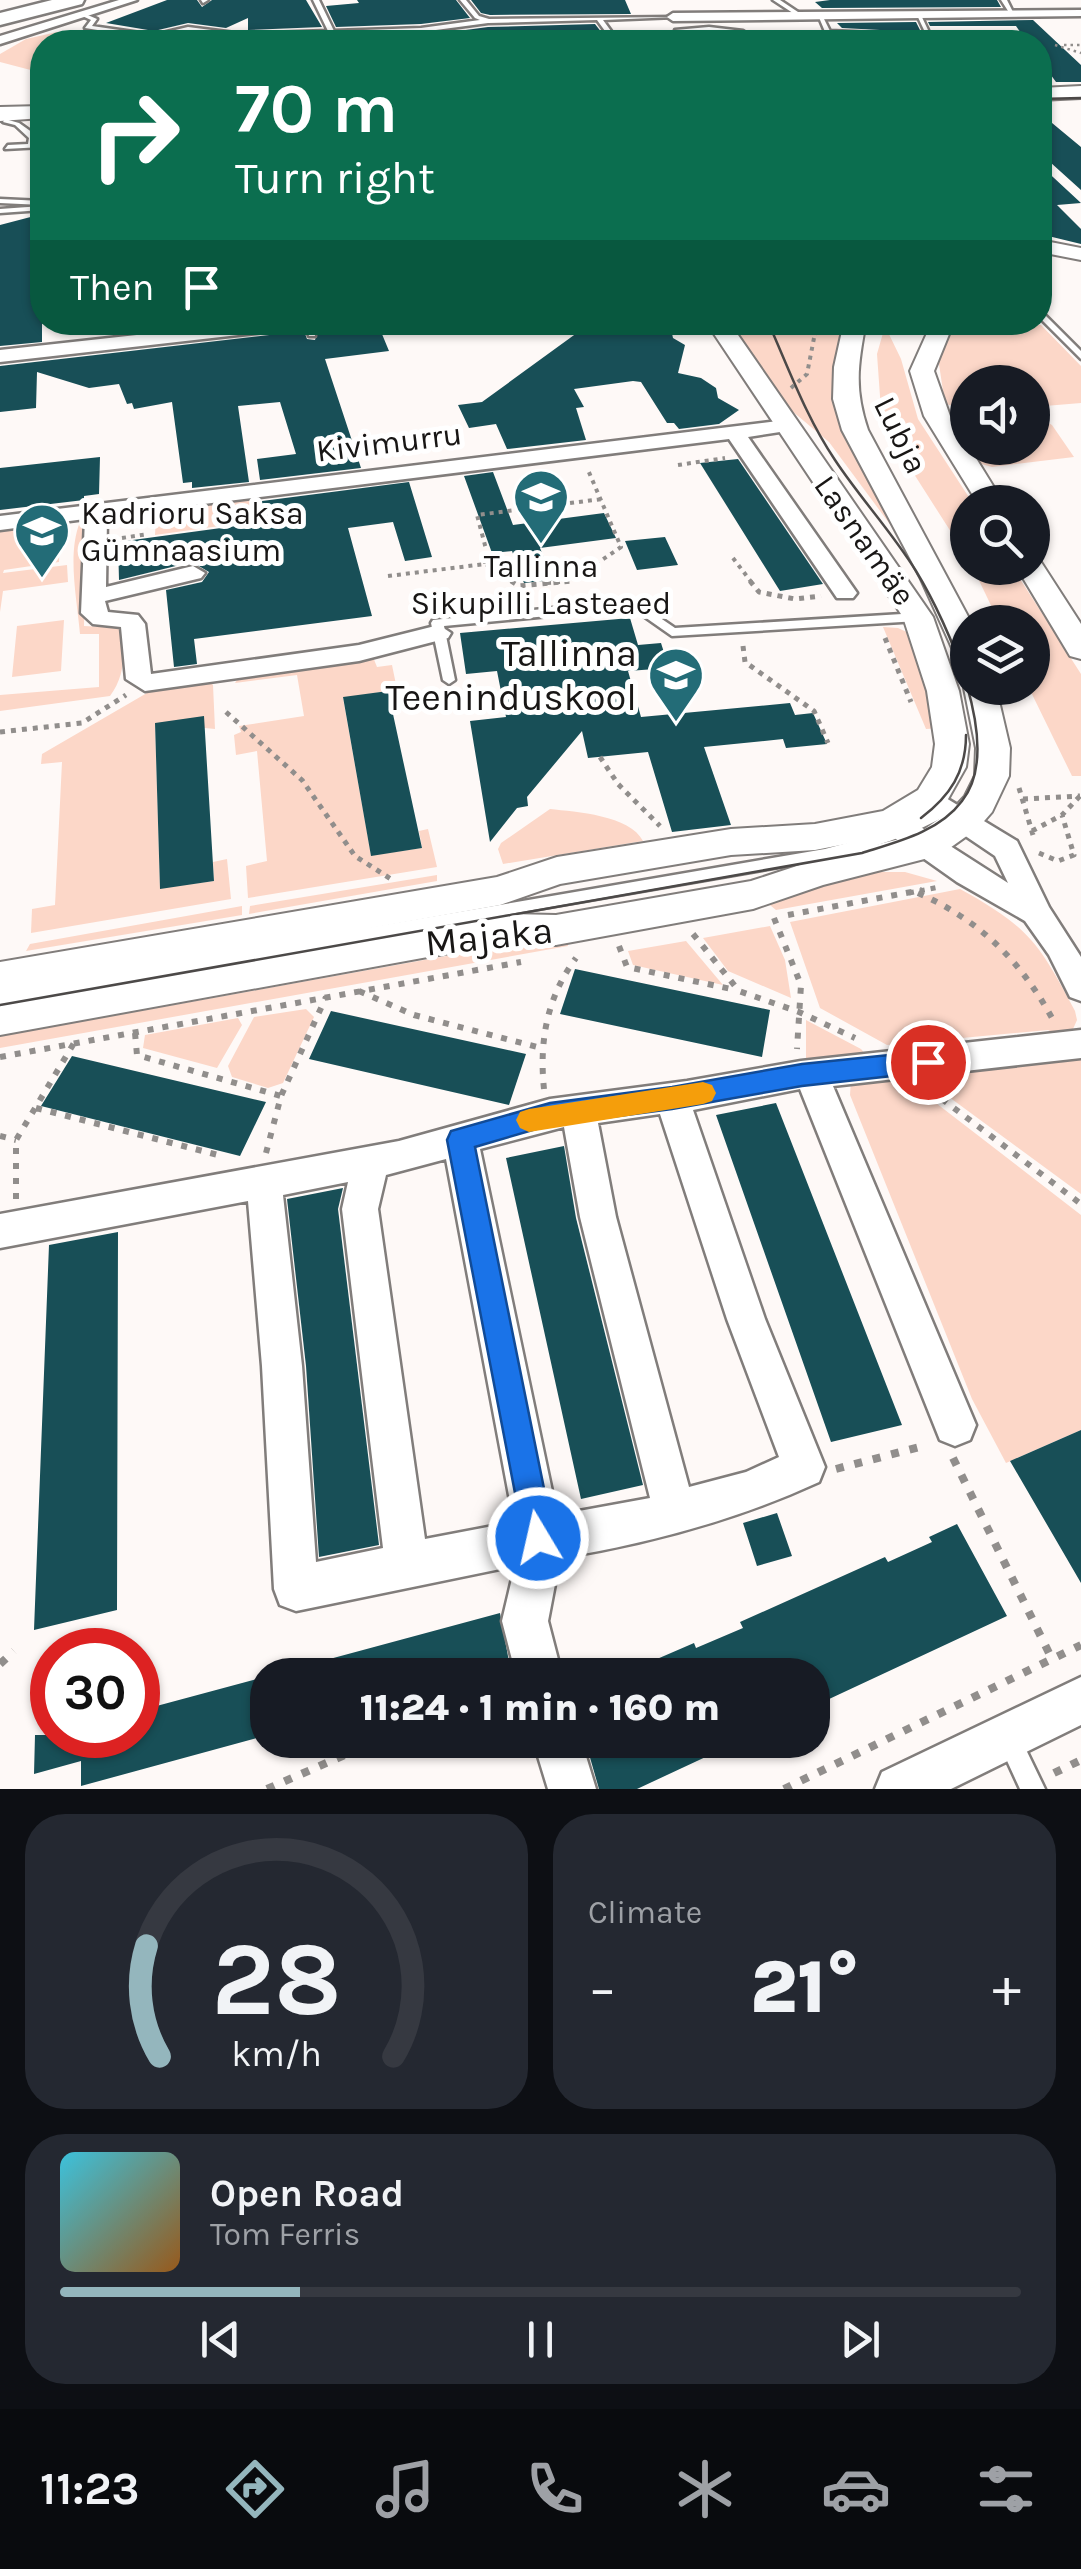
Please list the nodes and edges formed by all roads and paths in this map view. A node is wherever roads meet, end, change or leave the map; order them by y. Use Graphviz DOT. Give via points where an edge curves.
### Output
graph roads {
  1 [pos="45,0"];
  2 [pos="54,0"];
  3 [pos="132,0"];
  4 [pos="316,0"];
  5 [pos="666,0"];
  6 [pos="776,0"];
  7 [pos="1004,0"];
  8 [pos="461,2"];
  9 [pos="78,7"];
  10 [pos="1012,13"];
  11 [pos="918,14"];
  12 [pos="0,15"];
  13 [pos="1081,15"];
  14 [pos="800,16"];
  15 [pos="820,16"];
  16 [pos="599,19"];
  17 [pos="488,21"];
  18 [pos="926,29"];
  19 [pos="107,30"];
  20 [pos="331,30"];
  21 [pos="421,30"];
  22 [pos="607,30"];
  23 [pos="679,30"];
  24 [pos="732,30"];
  25 [pos="827,30"];
  26 [pos="0,40"];
  27 [pos="1081,49"];
  28 [pos="1081,89"];
  29 [pos="1052,90"];
  30 [pos="30,113"];
  31 [pos="1,115"];
  32 [pos="30,135"];
  33 [pos="30,143"];
  34 [pos="8,146"];
  35 [pos="0,201"];
  36 [pos="30,204"];
  37 [pos="30,207"];
  38 [pos="0,211"];
  39 [pos="1052,248"];
  40 [pos="1081,254"];
  41 [pos="1052,326"];
  42 [pos="232,335"];
  43 [pos="726,335"];
  44 [pos="815,335"];
  45 [pos="852,335"];
  46 [pos="937,335"];
  47 [pos="0,356"];
  48 [pos="1081,356"];
  49 [pos="767,392"];
  50 [pos="786,426"];
  51 [pos="734,432"];
  52 [pos="750,455"];
  53 [pos="678,465"];
  54 [pos="588,470"];
  55 [pos="980,485"];
  56 [pos="602,499"];
  57 [pos="96,512"];
  58 [pos="0,522"];
  59 [pos="733,558"];
  60 [pos="484,564"];
  61 [pos="192,573"];
  62 [pos="388,576"];
  63 [pos="1041,585"];
  64 [pos="845,592"];
  65 [pos="941,592"];
  66 [pos="94,596"];
  67 [pos="950,611"];
  68 [pos="918,617"];
  69 [pos="877,619"];
  70 [pos="740,628"];
  71 [pos="439,633"];
  72 [pos="1081,649"];
  73 [pos="449,680"];
  74 [pos="145,683"];
  75 [pos="984,705"];
  76 [pos="226,712"];
  77 [pos="915,712"];
  78 [pos="0,732"];
  79 [pos="828,744"];
  80 [pos="600,757"];
  81 [pos="1080,796"];
  82 [pos="948,809"];
  83 [pos="1062,815"];
  84 [pos="663,828"];
  85 [pos="1032,830"];
  86 [pos="908,834"];
  87 [pos="390,878"];
  88 [pos="952,885"];
  89 [pos="915,892"];
  90 [pos="1036,913"];
  91 [pos="774,918"];
  92 [pos="765,920"];
  93 [pos="710,928"];
  94 [pos="692,932"];
  95 [pos="636,941"];
  96 [pos="618,944"];
  97 [pos="600,948"];
  98 [pos="563,954"];
  99 [pos="525,961"];
  100 [pos="0,978"];
  101 [pos="1081,988"];
  102 [pos="739,990"];
  103 [pos="359,991"];
  104 [pos="0,998"];
  105 [pos="326,998"];
  106 [pos="0,1018"];
  107 [pos="134,1033"];
  108 [pos="74,1043"];
  109 [pos="1073,1045"];
  110 [pos="541,1048"];
  111 [pos="0,1057"];
  112 [pos="806,1074"];
  113 [pos="281,1096"];
  114 [pos="672,1098"];
  115 [pos="562,1103"];
  116 [pos="36,1108"];
  117 [pos="0,1136"];
  118 [pos="16,1140"];
  119 [pos="460,1140"];
  120 [pos="370,1163"];
  121 [pos="252,1167"];
  122 [pos="3,1230"];
  123 [pos="955,1425"];
  124 [pos="804,1467"];
  125 [pos="675,1513"];
  126 [pos="538,1538"];
  127 [pos="408,1566"];
  128 [pos="1081,1645"];
  129 [pos="14,1651"];
  130 [pos="535,1658"];
  131 [pos="1052,1659"];
  132 [pos="0,1664"];
  133 [pos="1081,1700"];
  134 [pos="1008,1736"];
  135 [pos="338,1758"];
  136 [pos="562,1758"];
  137 [pos="267,1789"];
  138 [pos="572,1789"];
  139 [pos="784,1789"];
  140 [pos="899,1789"];
  141 [pos="1033,1789"];
  1 -- 12 [label="highway"];
  2 -- 12 [label="highway"];
  3 -- 9 [label="street"];
  4 -- 20 [label="lane"];
  5 -- 23 [label="street"];
  6 -- 14 [label="lane"];
  7 -- 10 [label="lane"];
  8 -- 17 [label="lane"];
  9 -- 12 [label="highway"];
  9 -- 19 [label="lane" via="95,20 87,27"];
  9 -- 26 [label="street"];
  10 -- 11 [label="street"];
  10 -- 13 [label="street"];
  11 -- 15 [label="street"];
  11 -- 18 [label="lane"];
  14 -- 15 [label="street"];
  14 -- 23 [label="street"];
  15 -- 25 [label="lane"];
  16 -- 17 [label="lane"];
  16 -- 22 [label="lane"];
  16 -- 23 [label="lane"];
  17 -- 21 [label="lane"];
  23 -- 24 [label="lane"];
  27 -- 27 [label="path" via="1072,49 1054,45"];
  28 -- 29 [label="main road"];
  30 -- 31 [label="main road"];
  31 -- 32 [label="lane"];
  33 -- 34 [label="lane"];
  35 -- 36 [label="lane"];
  37 -- 38 [label="lane"];
  39 -- 40 [label="street"];
  41 -- 48 [label="lane"];
  42 -- 47 [label="street"];
  43 -- 49 [label="street, Lasnamäe"];
  44 -- 49 [label="path" via="808,376"];
  45 -- 65 [label="street, Lubja" via="845,399"];
  46 -- 55 [label="street" via="922,371 937,416"];
  49 -- 50 [label="street, Lasnamäe"];
  50 -- 51 [label="street, Kivimurru"];
  50 -- 68 [label="street, Lasnamäe"];
  51 -- 52 [label="street"];
  51 -- 57 [label="street, Kivimurru"];
  52 -- 53 [label="path"];
  52 -- 64 [label="street"];
  54 -- 56 [label="path"];
  56 -- 60 [label="path" via="477,516"];
  56 -- 60 [label="path" via="621,547 571,582 520,586"];
  57 -- 58 [label="street, Kivimurru"];
  57 -- 66 [label="street"];
  59 -- 64 [label="path" via="759,592 772,597"];
  60 -- 62 [label="path"];
  61 -- 66 [label="street"];
  63 -- 72 [label="street"];
  65 -- 67 [label="street, Lasnamäe"];
  65 -- 68 [label="street"];
  66 -- 74 [label="street" via="96,617 133,624 139,679"];
  68 -- 69 [label="lane"];
  68 -- 82 [label="street, Lasnamäe" via="943,691 952,744"];
  69 -- 70 [label="lane"];
  69 -- 77 [label="path"];
  70 -- 71 [label="lane" via="672,632 634,604 436,623"];
  70 -- 79 [label="path" via="745,662 814,711"];
  71 -- 73 [label="lane"];
  71 -- 74 [label="street" via="359,652"];
  74 -- 78 [label="path" via="82,723"];
  75 -- 82 [label="street" via="992,776 980,803"];
  76 -- 87 [label="path" via="302,780 355,856"];
  80 -- 84 [label="path"];
  81 -- 83 [label="path"];
  81 -- 85 [label="path" via="1023,799"];
  82 -- 86 [label="street, Majaka"];
  82 -- 90 [label="street" via="1007,849"];
  83 -- 85 [label="path"];
  83 -- 85 [label="path" via="1074,855 1054,861 1034,851"];
  86 -- 90 [label="street"];
  86 -- 100 [label="street, Majaka" via="731,842"];
  86 -- 104 [label="lane"];
  86 -- 106 [label="street, Majaka" via="753,895 556,930 466,935"];
  88 -- 89 [label="path"];
  89 -- 91 [label="path"];
  89 -- 109 [label="path" via="971,920 1017,960"];
  90 -- 101 [label="street"];
  91 -- 92 [label="path"];
  91 -- 112 [label="path" via="801,985 797,1048"];
  93 -- 94 [label="path"];
  95 -- 96 [label="path"];
  96 -- 97 [label="path"];
  96 -- 102 [label="path" via="627,967"];
  98 -- 110 [label="path" via="582,950 567,968"];
  99 -- 103 [label="path"];
  103 -- 105 [label="path"];
  103 -- 110 [label="path" via="414,1015"];
  105 -- 107 [label="path"];
  105 -- 113 [label="path"];
  107 -- 108 [label="path"];
  107 -- 113 [label="path" via="137,1055"];
  108 -- 111 [label="path"];
  108 -- 116 [label="path"];
  109 -- 112 [label="street"];
  110 -- 115 [label="path"];
  112 -- 114 [label="street"];
  112 -- 123 [label="street"];
  113 -- 121 [label="path" via="266,1157"];
  114 -- 115 [label="street"];
  114 -- 124 [label="street"];
  115 -- 119 [label="street" via="550,1114"];
  115 -- 125 [label="street"];
  116 -- 118 [label="path"];
  116 -- 121 [label="path"];
  117 -- 118 [label="path"];
  118 -- 122 [label="path" via="16,1200"];
  119 -- 120 [label="street"];
  119 -- 126 [label="street"];
  120 -- 121 [label="street"];
  120 -- 127 [label="street" via="360,1209"];
  121 -- 122 [label="street"];
  121 -- 127 [label="street" via="282,1366 296,1590"];
  124 -- 125 [label="street" via="749,1492"];
  124 -- 131 [label="path" via="827,1471 945,1440"];
  125 -- 126 [label="street"];
  126 -- 127 [label="street"];
  126 -- 130 [label="street" via="525,1621"];
  128 -- 131 [label="path"];
  129 -- 132 [label="path"];
  131 -- 139 [label="path"];
  133 -- 134 [label="street"];
  134 -- 140 [label="street"];
  134 -- 141 [label="lane"];
  135 -- 137 [label="path"];
  136 -- 138 [label="street"];
}
